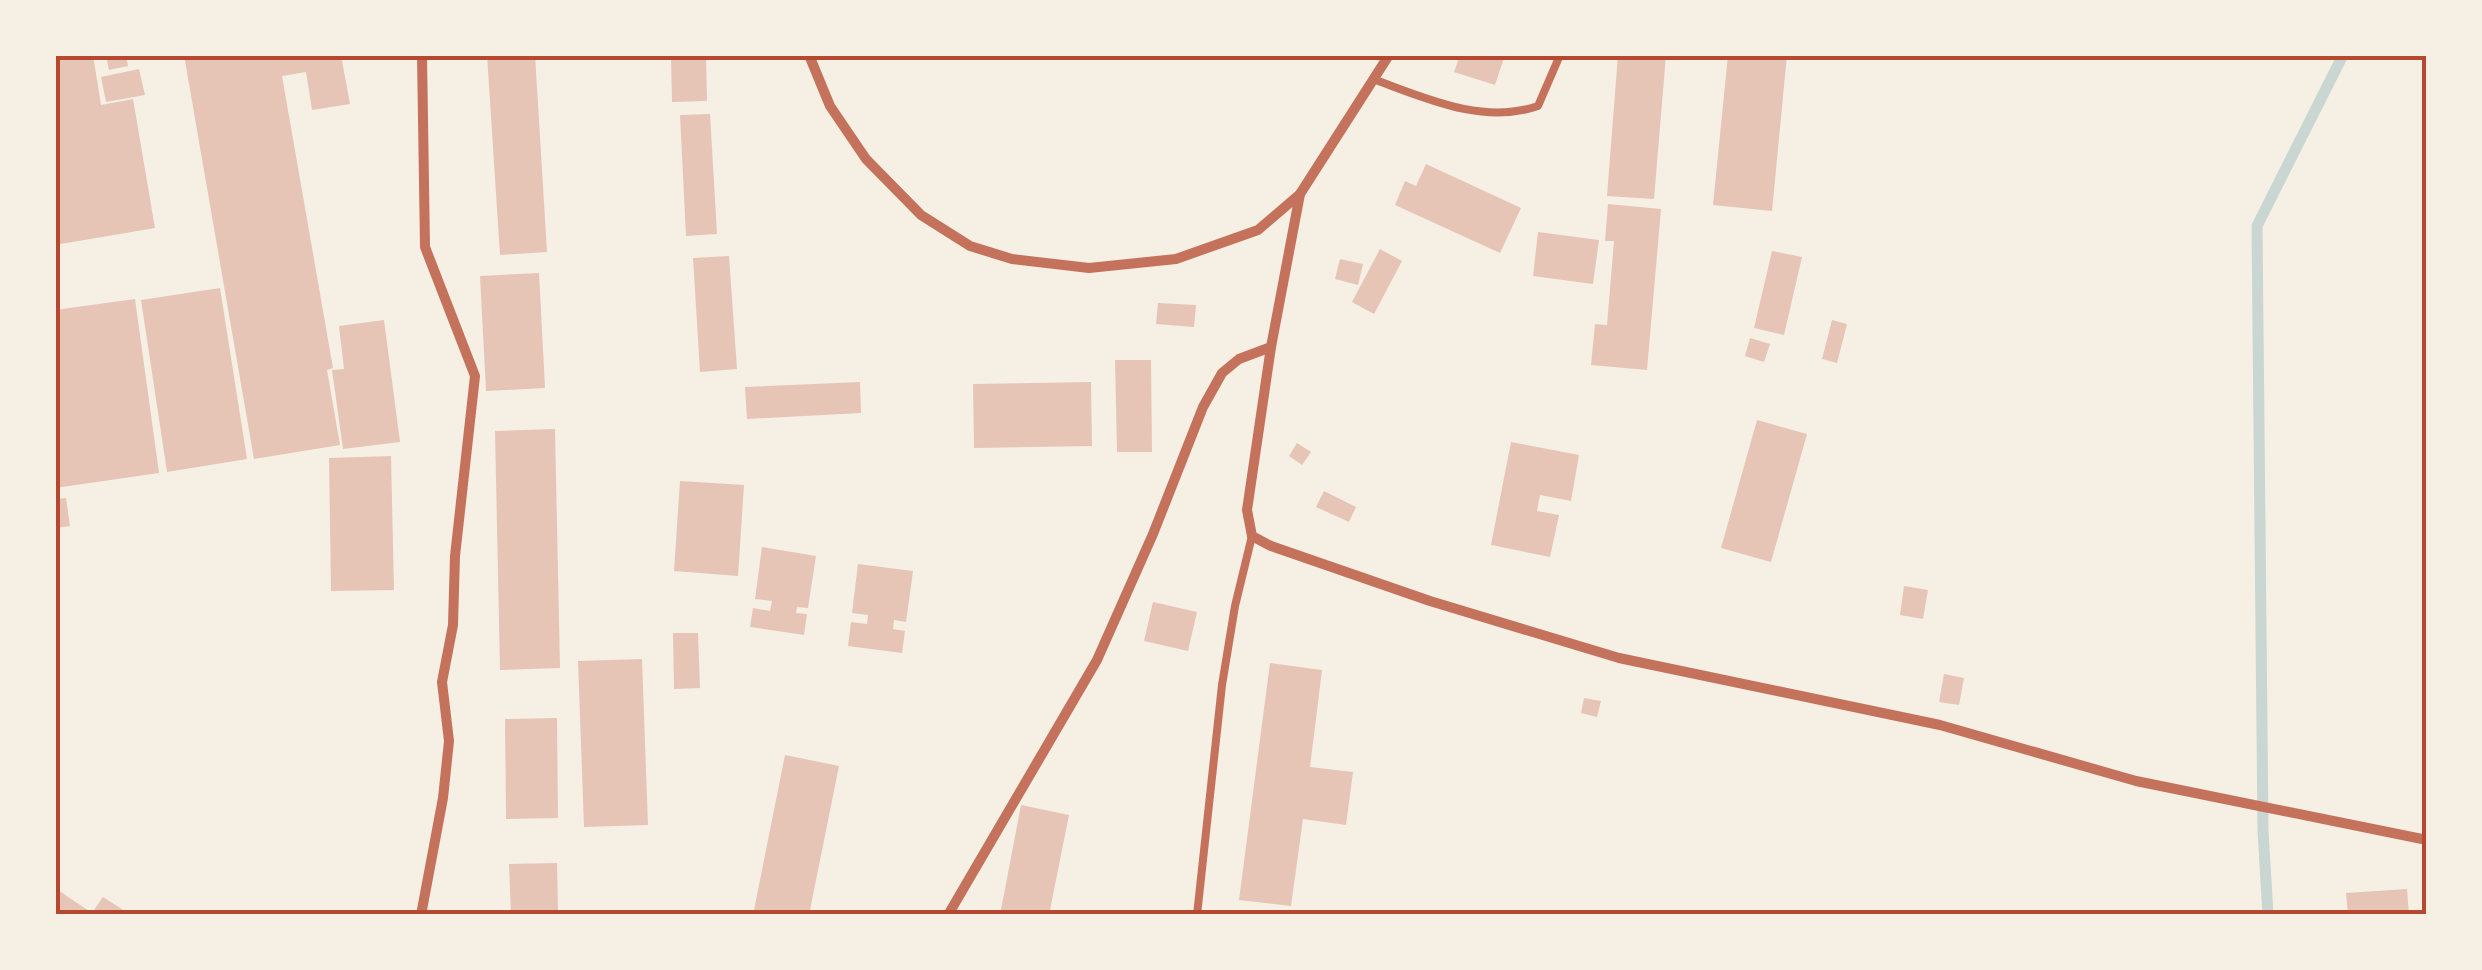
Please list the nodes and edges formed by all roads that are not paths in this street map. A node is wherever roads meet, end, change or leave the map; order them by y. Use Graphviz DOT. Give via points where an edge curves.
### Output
graph roads {
  1 [pos="422,55"];
  2 [pos="809,55"];
  3 [pos="1389,55"];
  4 [pos="1560,55"];
  5 [pos="1373,79"];
  6 [pos="1300,194"];
  7 [pos="1271,346"];
  8 [pos="1252,536"];
  9 [pos="2427,840"];
  10 [pos="421,915"];
  11 [pos="948,915"];
  12 [pos="1197,915"];
  1 -- 10 [label="street" via="425,247 476,376 442,682 449,741"];
  2 -- 6 [label="street" via="830,106 866,159 921,215 970,246 1012,259 1089,268 1176,259 1258,230"];
  3 -- 5 [label="street"];
  4 -- 5 [label="lane" via="1538,106 1520,112 1451,107"];
  5 -- 6 [label="street"];
  6 -- 7 [label="street"];
  7 -- 8 [label="street" via="1247,510"];
  7 -- 11 [label="street" via="1222,373 1098,660"];
  8 -- 9 [label="street" via="1430,601 1619,658 1940,724 2170,788"];
  8 -- 12 [label="lane" via="1222,685"];
}
